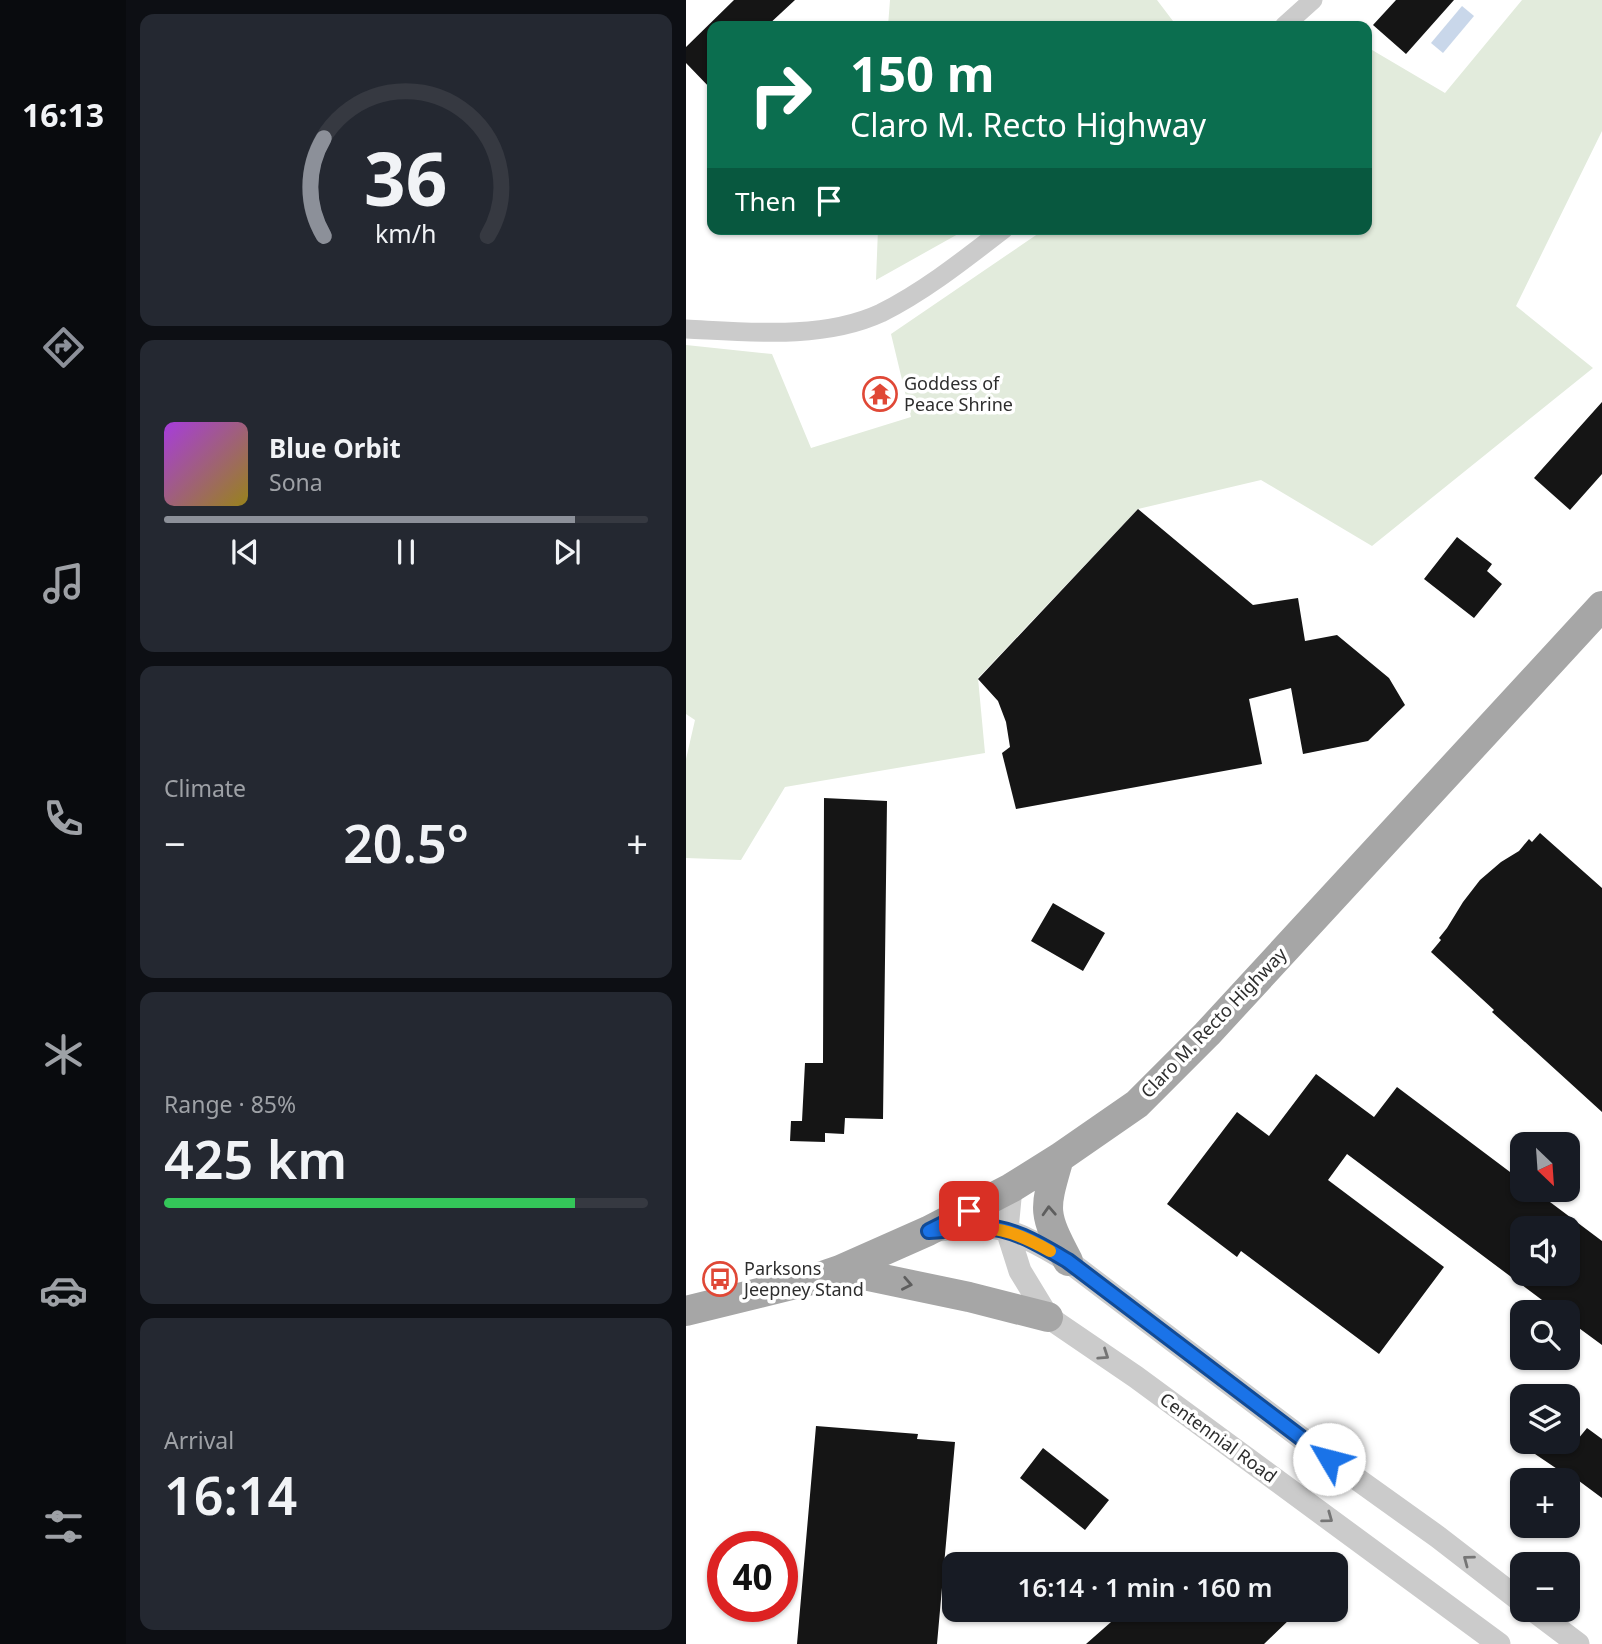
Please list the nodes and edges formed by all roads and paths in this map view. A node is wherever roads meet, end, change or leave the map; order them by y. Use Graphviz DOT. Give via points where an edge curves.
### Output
graph roads {
  1 [pos="1313,0"];
  2 [pos="1290,21"];
  3 [pos="996,235"];
  4 [pos="686,329"];
  5 [pos="1602,606"];
  6 [pos="1059,1158"];
  7 [pos="1011,1188"];
  8 [pos="1007,1230"];
  9 [pos="929,1231"];
  10 [pos="1068,1261"];
  11 [pos="840,1270"];
  12 [pos="686,1311"];
  13 [pos="1048,1317"];
  14 [pos="1510,1593"];
  15 [pos="1549,1622"];
  16 [pos="1499,1644"];
  17 [pos="1578,1644"];
  1 -- 2 [label="street"];
  3 -- 4 [label="street" via="934,282 879,313 836,327 765,333"];
  5 -- 6 [label="main road, Claro M. Recto Highway" via="1181,1062 1137,1104"];
  6 -- 7 [label="main road, Claro M. Recto Highway"];
  10 -- 6 [label="main road, one-way" via="1046,1211"];
  7 -- 8 [label="street, Centennial Road"];
  7 -- 9 [label="main road, Claro M. Recto Highway"];
  8 -- 9 [label="street" via="981,1226"];
  8 -- 10 [label="street"];
  8 -- 13 [label="street, Centennial Road" via="1020,1271"];
  9 -- 11 [label="main road, Claro M. Recto Highway"];
  14 -- 10 [label="street, one-way"];
  11 -- 12 [label="main road, Claro M. Recto Highway"];
  11 -- 13 [label="main road, one-way"];
  13 -- 16 [label="street, Centennial Road, one-way"];
  15 -- 17 [label="street"];
}
